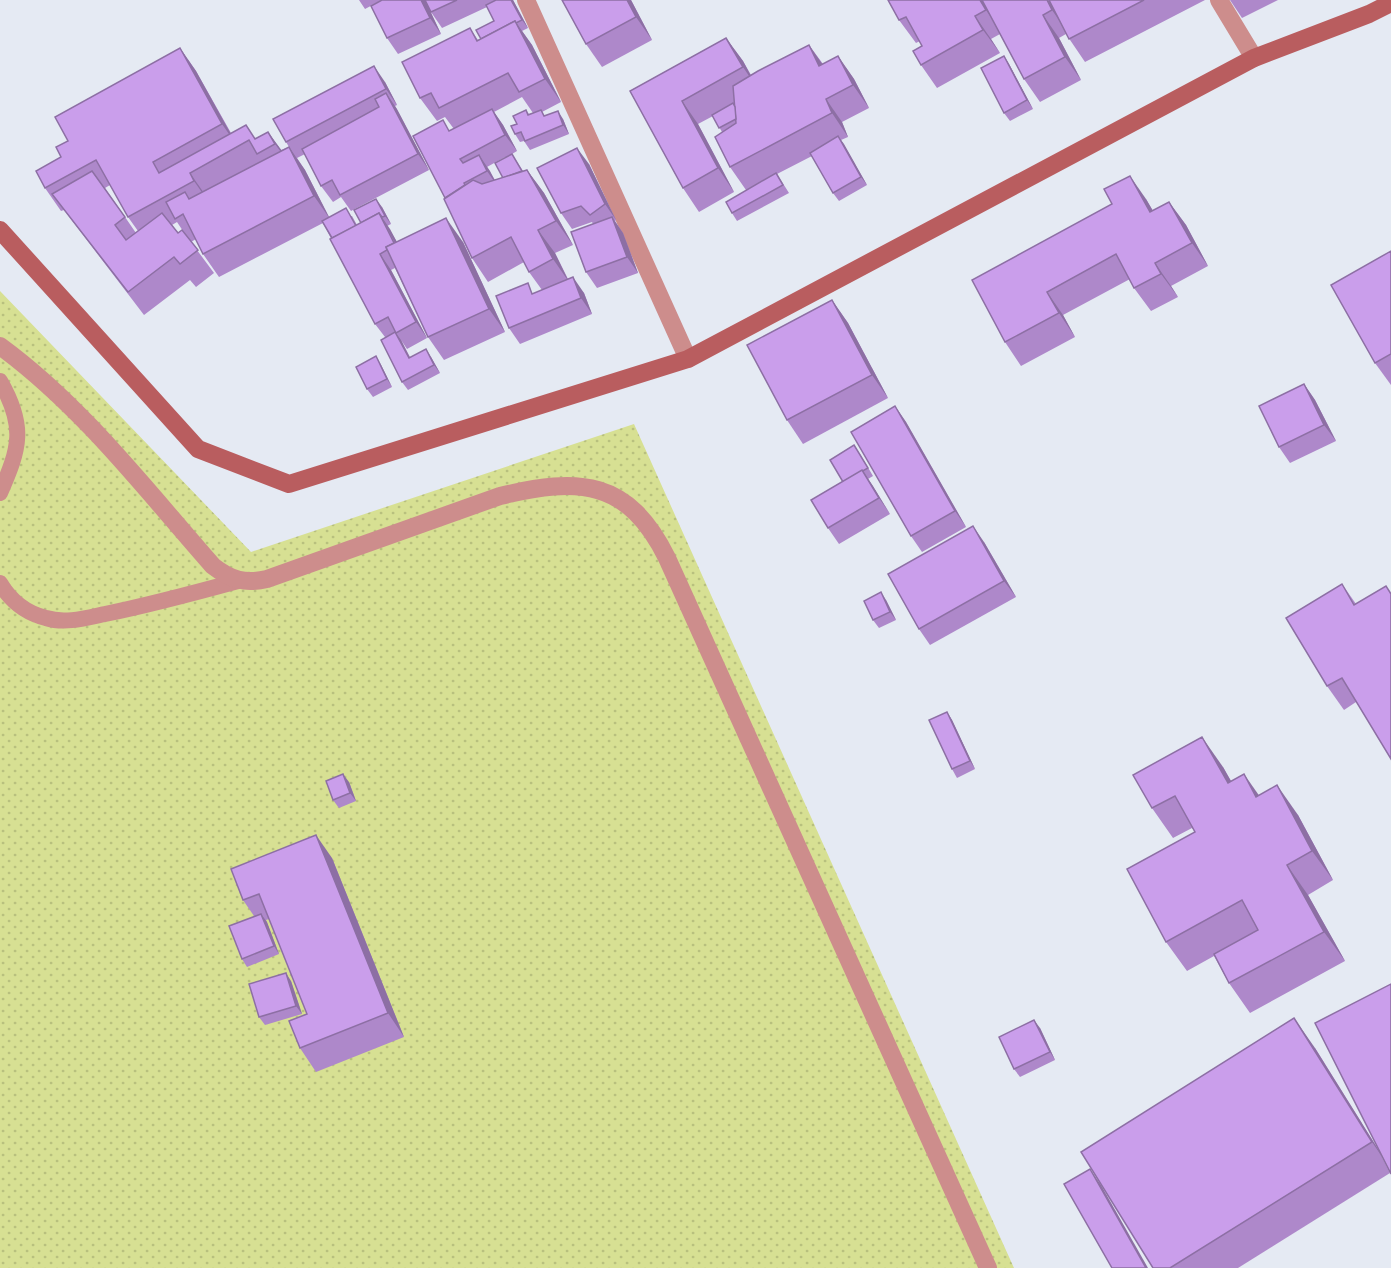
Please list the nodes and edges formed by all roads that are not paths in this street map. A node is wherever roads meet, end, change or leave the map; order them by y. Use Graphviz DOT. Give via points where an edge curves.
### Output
graph roads {
  1 [pos="526,0"];
  2 [pos="1220,0"];
  3 [pos="1391,3"];
  4 [pos="1254,58"];
  5 [pos="0,230"];
  6 [pos="0,346"];
  7 [pos="688,360"];
  8 [pos="0,381"];
  9 [pos="0,493"];
  10 [pos="238,581"];
  11 [pos="0,583"];
  12 [pos="988,1268"];
  1 -- 7 [label="street"];
  2 -- 4 [label="street"];
  3 -- 4 [label="street"];
  4 -- 7 [label="street"];
  5 -- 7 [label="street" via="198,449 289,484"];
  6 -- 10 [label="street" via="61,398 108,446 213,566"];
  8 -- 9 [label="lane" via="15,411 18,428 13,462"];
  10 -- 11 [label="lane" via="70,621 47,619 25,609"];
  10 -- 12 [label="street" via="267,579 526,490 579,485 603,491 642,518 667,558"];
}
